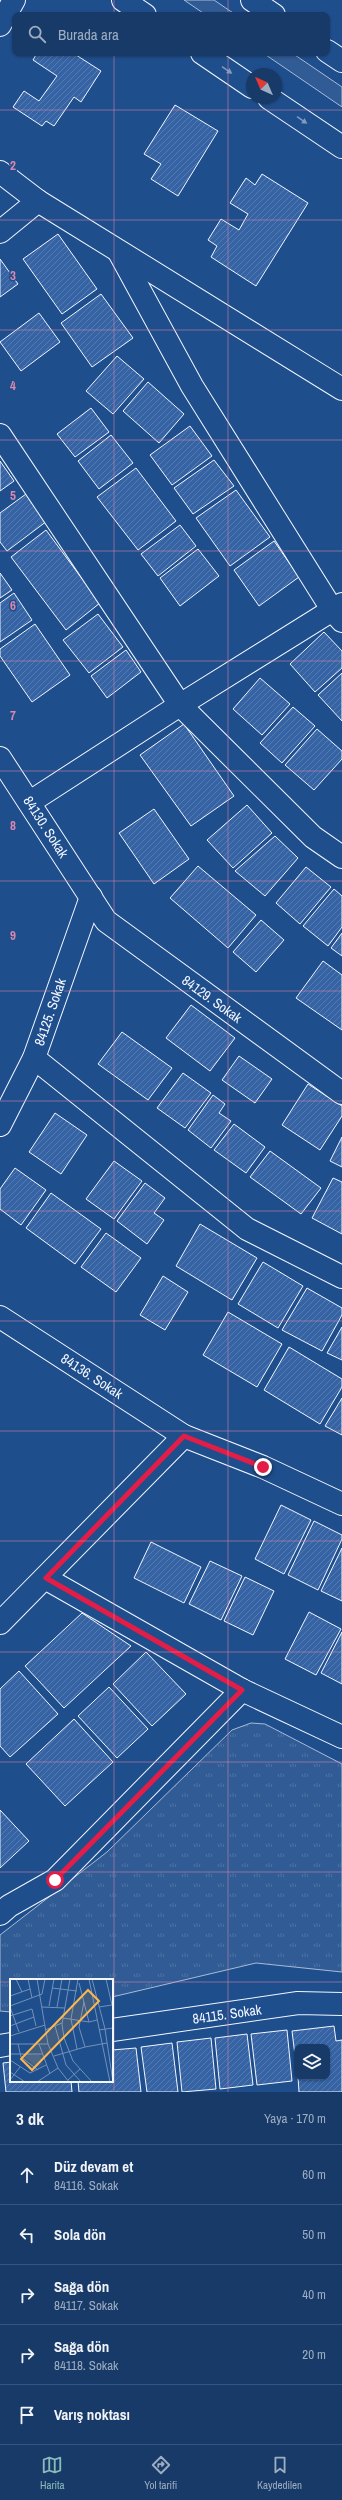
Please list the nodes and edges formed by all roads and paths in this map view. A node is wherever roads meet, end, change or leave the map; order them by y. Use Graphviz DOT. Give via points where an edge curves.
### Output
graph roads {
  1 [pos="14,0"];
  2 [pos="123,0"];
  3 [pos="252,0"];
  4 [pos="141,12"];
  5 [pos="270,12"];
  6 [pos="0,25"];
  7 [pos="330,53"];
  8 [pos="207,56"];
  9 [pos="342,61"];
  10 [pos="246,82"];
  11 [pos="278,104"];
  12 [pos="342,147"];
  13 [pos="0,172"];
  14 [pos="38,201"];
  15 [pos="0,232"];
  16 [pos="120,254"];
  17 [pos="342,389"];
  18 [pos="0,435"];
  19 [pos="339,612"];
  20 [pos="180,705"];
  21 [pos="0,758"];
  22 [pos="30,802"];
  23 [pos="342,857"];
  24 [pos="91,896"];
  25 [pos="34,1058"];
  26 [pos="342,1093"];
  27 [pos="0,1124"];
  28 [pos="342,1277"];
  29 [pos="0,1317"];
  30 [pos="184,1436"];
  31 [pos="342,1504"];
  32 [pos="46,1578"];
  33 [pos="0,1622"];
  34 [pos="242,1690"];
  35 [pos="342,1737"];
  36 [pos="0,1914"];
  37 [pos="342,2004"];
  38 [pos="113,2030"];
  39 [pos="10,2044"];
  40 [pos="0,2046"];
  1 -- 6 [label="street"];
  2 -- 4 [label="street"];
  3 -- 5 [label="street"];
  7 -- 9 [label="street"];
  8 -- 10 [label="street, one-way"];
  11 -- 12 [label="street, one-way"];
  13 -- 14 [label="street"];
  14 -- 15 [label="street"];
  14 -- 16 [label="street"];
  16 -- 17 [label="street"];
  16 -- 19 [label="street" via="192,386"];
  18 -- 20 [label="street"];
  19 -- 20 [label="street"];
  20 -- 22 [label="street"];
  20 -- 23 [label="street" via="313,837"];
  21 -- 22 [label="street, 84130. Sokak"];
  22 -- 24 [label="street, 84130. Sokak"];
  24 -- 25 [label="street, 84125. Sokak"];
  24 -- 26 [label="street, 84129. Sokak" via="106,921"];
  25 -- 27 [label="street, 84125. Sokak"];
  25 -- 28 [label="street" via="247,1229"];
  29 -- 30 [label="street, 84136. Sokak"];
  30 -- 31 [label="street, 84136. Sokak" via="263,1467"];
  30 -- 32 [label="street"];
  32 -- 33 [label="street"];
  32 -- 34 [label="street"];
  34 -- 35 [label="street"];
  34 -- 36 [label="street" via="55,1880 9,1906"];
  37 -- 38 [label="street, 84115. Sokak" via="298,2003"];
  39 -- 40 [label="street"];
}
